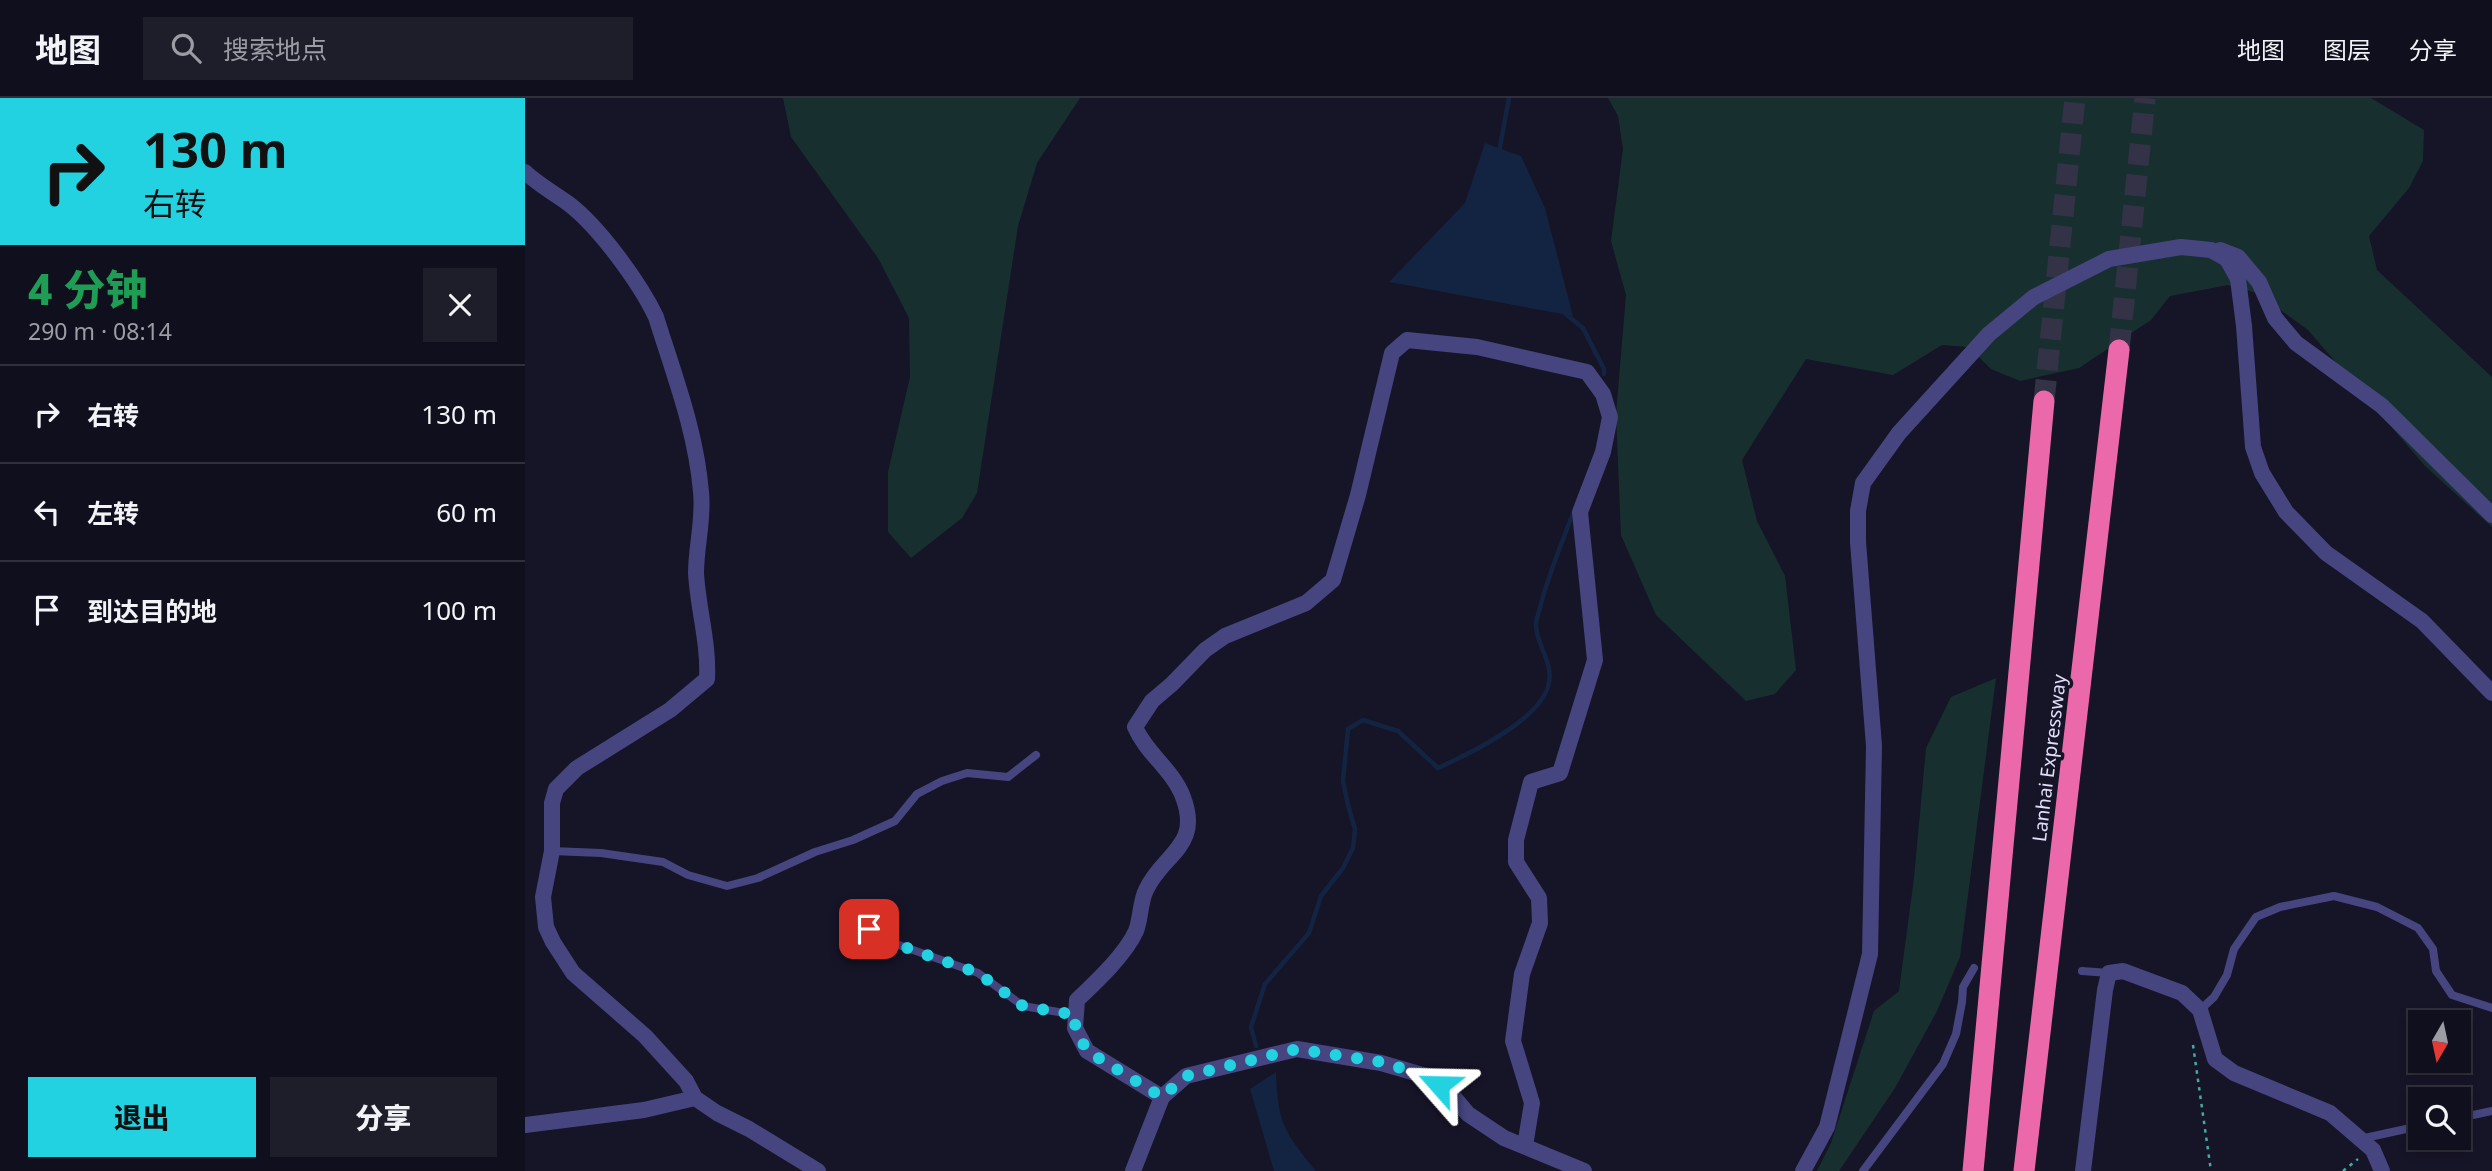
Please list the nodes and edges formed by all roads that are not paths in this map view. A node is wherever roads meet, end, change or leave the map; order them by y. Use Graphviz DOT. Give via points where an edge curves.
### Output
graph roads {
  1 [pos="525,172"];
  2 [pos="2211,250"];
  3 [pos="2119,350"];
  4 [pos="2044,401"];
  5 [pos="2492,515"];
  6 [pos="2492,693"];
  7 [pos="1036,755"];
  8 [pos="552,851"];
  9 [pos="869,929"];
  10 [pos="1974,968"];
  11 [pos="2082,971"];
  12 [pos="2109,973"];
  13 [pos="2492,1008"];
  14 [pos="2200,1010"];
  15 [pos="1076,1015"];
  16 [pos="1162,1097"];
  17 [pos="695,1098"];
  18 [pos="2492,1111"];
  19 [pos="2471,1115"];
  20 [pos="525,1125"];
  21 [pos="2408,1129"];
  22 [pos="2360,1139"];
  23 [pos="1525,1146"];
  24 [pos="818,1171"];
  25 [pos="1133,1171"];
  26 [pos="1584,1171"];
  27 [pos="1803,1171"];
  28 [pos="1863,1171"];
  29 [pos="1973,1171"];
  30 [pos="2024,1171"];
  31 [pos="2083,1171"];
  32 [pos="2382,1171"];
  1 -- 8 [label="street" via="592,226 649,302 688,412 702,507 696,570 707,679 670,710 564,778 552,803"];
  2 -- 5 [label="street" via="2238,257 2296,343 2382,406"];
  2 -- 6 [label="street" via="2227,259 2238,279 2253,447 2262,473 2286,512 2326,553 2422,621"];
  2 -- 27 [label="street" via="2181,247 2109,259 2034,297 1989,334 1899,433 1863,482 1858,542 1874,746 1870,954 1827,1127"];
  3 -- 30 [label="highway, Lanhai Expressway"];
  4 -- 29 [label="highway, Lanhai Expressway"];
  7 -- 8 [label="lane" via="1008,777 967,773 942,781 917,793 895,821 758,878 727,886 688,876 663,862"];
  8 -- 17 [label="street" via="543,897 552,942 573,973 645,1036 687,1081"];
  9 -- 15 [label="lane" via="882,939 978,973 1023,1006"];
  10 -- 28 [label="lane" via="1963,987 1956,1034 1943,1064"];
  11 -- 12 [label="lane"];
  12 -- 14 [label="street" via="2123,971 2182,993"];
  12 -- 31 [label="street"];
  13 -- 14 [label="lane" via="2452,995 2436,971 2433,949 2419,928 2377,907 2334,896 2256,917 2234,949 2227,975 2214,997"];
  14 -- 22 [label="street" via="2215,1059 2234,1073 2330,1113"];
  15 -- 16 [label="street" via="1075,1028 1087,1051"];
  15 -- 23 [label="street" via="1077,1000 1136,931 1146,891 1179,849 1189,826 1183,797 1135,727 1152,701 1205,650 1225,636 1307,603 1332,580 1392,353 1407,340 1477,347 1587,372 1603,394 1610,417 1603,452 1580,512 1595,660 1560,773 1531,782 1516,840 1516,862 1539,898 1540,923 1522,974 1513,1041 1532,1103"];
  16 -- 23 [label="street" via="1186,1076 1297,1049 1381,1062 1426,1076 1468,1114"];
  16 -- 25 [label="street"];
  17 -- 20 [label="street" via="644,1110"];
  17 -- 24 [label="street"];
  18 -- 19 [label="lane"];
  21 -- 22 [label="lane"];
  22 -- 32 [label="street" via="2373,1150"];
  23 -- 26 [label="street"];
}
